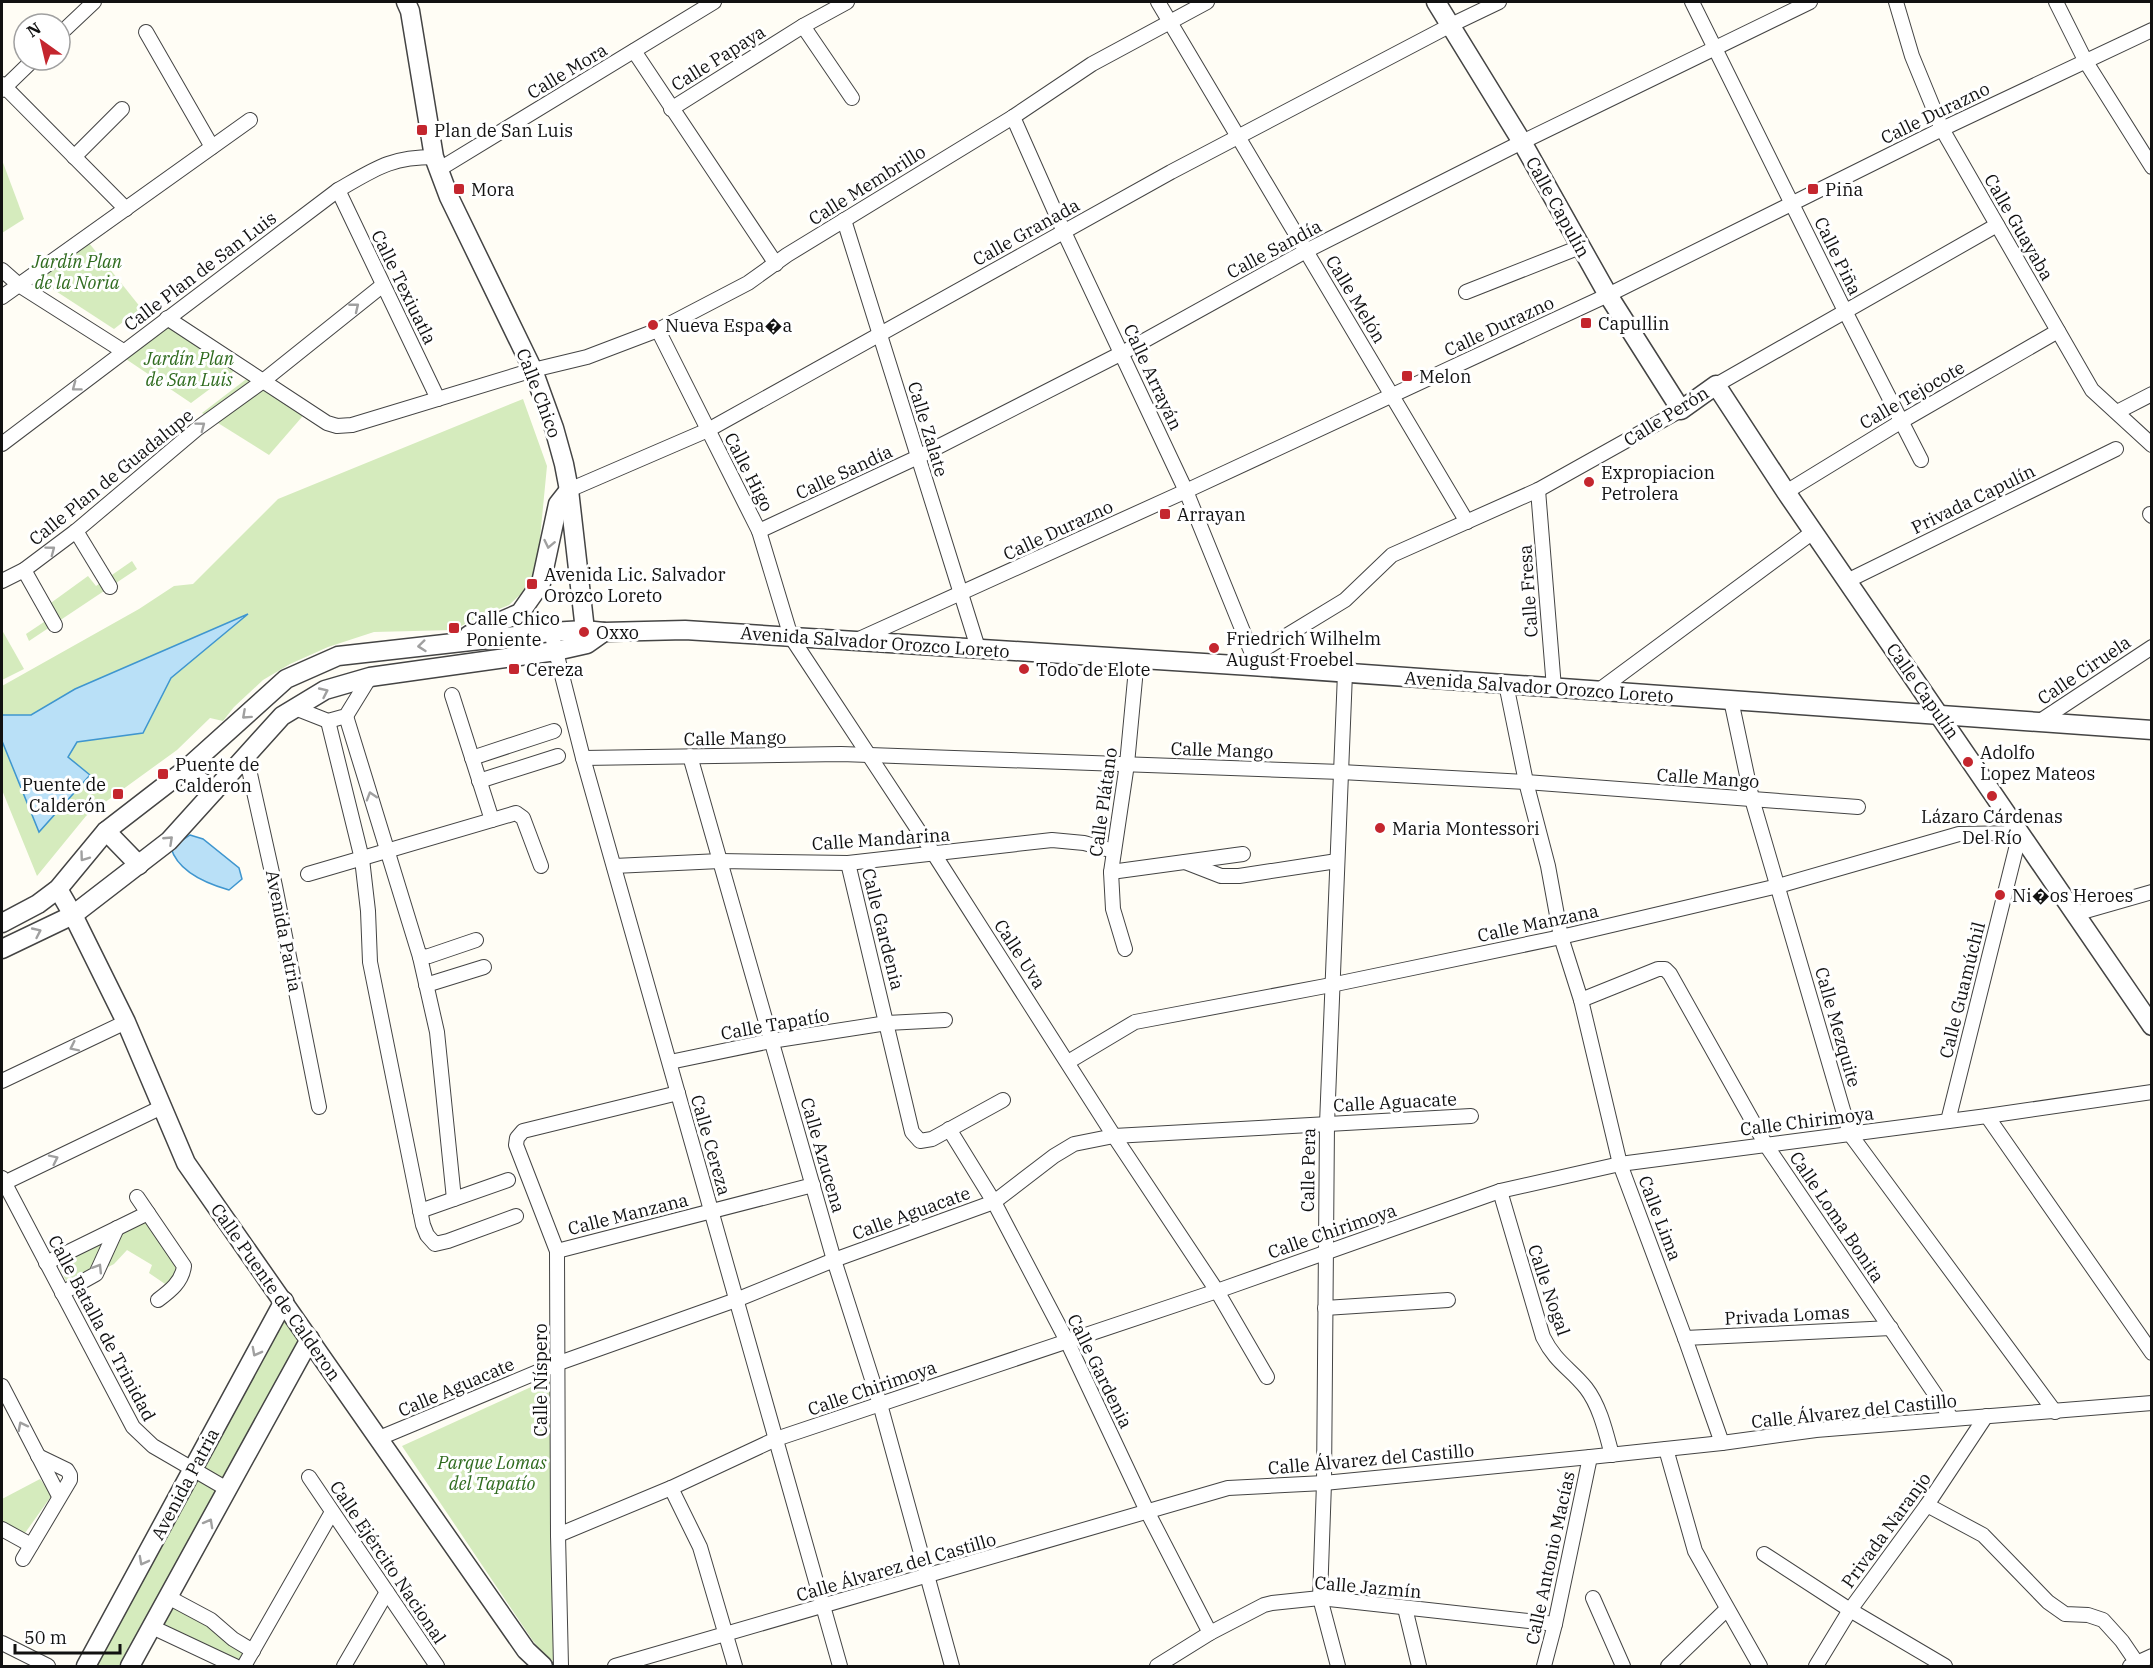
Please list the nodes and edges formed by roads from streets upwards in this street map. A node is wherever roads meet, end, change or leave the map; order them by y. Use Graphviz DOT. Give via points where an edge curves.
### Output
graph roads {
  1 [pos="94,2"];
  2 [pos="406,2"];
  3 [pos="714,2"];
  4 [pos="847,2"];
  5 [pos="1158,2"];
  6 [pos="1207,2"];
  7 [pos="1437,2"];
  8 [pos="1499,2"];
  9 [pos="1692,2"];
  10 [pos="1810,2"];
  11 [pos="1896,2"];
  12 [pos="2056,2"];
  13 [pos="1170,21"];
  14 [pos="72,23"];
  15 [pos="1450,25"];
  16 [pos="803,26"];
  17 [pos="2151,30"];
  18 [pos="146,32"];
  19 [pos="1715,48"];
  20 [pos="634,51"];
  21 [pos="2086,62"];
  22 [pos="19,72"];
  23 [pos="2,87"];
  24 [pos="852,98"];
  25 [pos="122,109"];
  26 [pos="671,109"];
  27 [pos="1013,117"];
  28 [pos="250,120"];
  29 [pos="1942,129"];
  30 [pos="1239,137"];
  31 [pos="1521,142"];
  32 [pos="212,147"];
  33 [pos="74,157"];
  34 [pos="436,164"];
  35 [pos="2151,167"];
  36 [pos="338,190"];
  37 [pos="1792,204"];
  38 [pos="126,209"];
  39 [pos="844,220"];
  40 [pos="1997,225"];
  41 [pos="1064,232"];
  42 [pos="1580,247"];
  43 [pos="1306,251"];
  44 [pos="776,264"];
  45 [pos="2,270"];
  46 [pos="19,285"];
  47 [pos="383,285"];
  48 [pos="1466,292"];
  49 [pos="1608,295"];
  50 [pos="2,297"];
  51 [pos="1845,310"];
  52 [pos="167,318"];
  53 [pos="658,330"];
  54 [pos="2058,331"];
  55 [pos="880,334"];
  56 [pos="123,351"];
  57 [pos="1122,353"];
  58 [pos="533,370"];
  59 [pos="263,381"];
  60 [pos="1716,385"];
  61 [pos="2151,394"];
  62 [pos="1392,395"];
  63 [pos="438,399"];
  64 [pos="1681,410"];
  65 [pos="2117,412"];
  66 [pos="1902,421"];
  67 [pos="708,430"];
  68 [pos="2,444"];
  69 [pos="2151,445"];
  70 [pos="2116,449"];
  71 [pos="918,457"];
  72 [pos="1921,460"];
  73 [pos="569,490"];
  74 [pos="1538,490"];
  75 [pos="1186,491"];
  76 [pos="1786,492"];
  77 [pos="1467,522"];
  78 [pos="75,531"];
  79 [pos="759,531"];
  80 [pos="1813,532"];
  81 [pos="24,570"];
  82 [pos="2,581"];
  83 [pos="1847,581"];
  84 [pos="110,587"];
  85 [pos="960,594"];
  86 [pos="55,625"];
  87 [pos="551,632"];
  88 [pos="585,637"];
  89 [pos="791,637"];
  90 [pos="855,640"];
  91 [pos="452,643"];
  92 [pos="2151,647"];
  93 [pos="978,648"];
  94 [pos="556,651"];
  95 [pos="1137,658"];
  96 [pos="1252,661"];
  97 [pos="1345,673"];
  98 [pos="370,677"];
  99 [pos="1506,684"];
  100 [pos="1554,688"];
  101 [pos="1598,691"];
  102 [pos="452,695"];
  103 [pos="1731,700"];
  104 [pos="295,708"];
  105 [pos="346,716"];
  106 [pos="1940,716"];
  107 [pos="328,721"];
  108 [pos="2037,723"];
  109 [pos="2151,730"];
  110 [pos="554,731"];
  111 [pos="868,755"];
  112 [pos="246,756"];
  113 [pos="558,756"];
  114 [pos="690,756"];
  115 [pos="472,758"];
  116 [pos="583,758"];
  117 [pos="1127,764"];
  118 [pos="185,770"];
  119 [pos="1341,772"];
  120 [pos="479,781"];
  121 [pos="1526,782"];
  122 [pos="214,791"];
  123 [pos="1752,799"];
  124 [pos="1858,807"];
  125 [pos="492,820"];
  126 [pos="106,831"];
  127 [pos="2020,833"];
  128 [pos="1114,850"];
  129 [pos="387,852"];
  130 [pos="934,854"];
  131 [pos="1243,854"];
  132 [pos="362,859"];
  133 [pos="720,861"];
  134 [pos="1337,861"];
  135 [pos="1185,862"];
  136 [pos="848,863"];
  137 [pos="139,865"];
  138 [pos="541,866"];
  139 [pos="614,866"];
  140 [pos="1111,872"];
  141 [pos="308,874"];
  142 [pos="1778,886"];
  143 [pos="58,888"];
  144 [pos="2151,892"];
  145 [pos="2075,914"];
  146 [pos="73,915"];
  147 [pos="2,922"];
  148 [pos="1561,937"];
  149 [pos="476,940"];
  150 [pos="2,949"];
  151 [pos="1125,949"];
  152 [pos="420,957"];
  153 [pos="484,968"];
  154 [pos="426,985"];
  155 [pos="1331,985"];
  156 [pos="1581,1000"];
  157 [pos="945,1020"];
  158 [pos="126,1022"];
  159 [pos="887,1023"];
  160 [pos="2151,1026"];
  161 [pos="771,1041"];
  162 [pos="670,1062"];
  163 [pos="1068,1062"];
  164 [pos="2,1081"];
  165 [pos="2151,1092"];
  166 [pos="678,1093"];
  167 [pos="1003,1100"];
  168 [pos="162,1107"];
  169 [pos="319,1107"];
  170 [pos="1471,1116"];
  171 [pos="1987,1116"];
  172 [pos="1948,1121"];
  173 [pos="1327,1124"];
  174 [pos="949,1129"];
  175 [pos="1850,1134"];
  176 [pos="1114,1136"];
  177 [pos="1766,1145"];
  178 [pos="1620,1164"];
  179 [pos="508,1180"];
  180 [pos="2,1182"];
  181 [pos="813,1185"];
  182 [pos="1500,1191"];
  183 [pos="137,1197"];
  184 [pos="454,1199"];
  185 [pos="994,1202"];
  186 [pos="420,1211"];
  187 [pos="711,1212"];
  188 [pos="148,1213"];
  189 [pos="516,1215"];
  190 [pos="117,1228"];
  191 [pos="557,1251"];
  192 [pos="1325,1252"];
  193 [pos="834,1260"];
  194 [pos="46,1263"];
  195 [pos="1217,1291"];
  196 [pos="62,1293"];
  197 [pos="158,1299"];
  198 [pos="736,1300"];
  199 [pos="1448,1300"];
  200 [pos="284,1301"];
  201 [pos="1325,1308"];
  202 [pos="1891,1328"];
  203 [pos="1685,1338"];
  204 [pos="310,1339"];
  205 [pos="1067,1341"];
  206 [pos="2151,1353"];
  207 [pos="559,1363"];
  208 [pos="1267,1377"];
  209 [pos="2,1386"];
  210 [pos="2151,1403"];
  211 [pos="880,1404"];
  212 [pos="2055,1412"];
  213 [pos="1986,1416"];
  214 [pos="1952,1419"];
  215 [pos="377,1439"];
  216 [pos="776,1439"];
  217 [pos="1722,1443"];
  218 [pos="1666,1449"];
  219 [pos="1612,1455"];
  220 [pos="38,1456"];
  221 [pos="1590,1457"];
  222 [pos="193,1469"];
  223 [pos="309,1477"];
  224 [pos="1324,1483"];
  225 [pos="670,1488"];
  226 [pos="227,1489"];
  227 [pos="59,1496"];
  228 [pos="1927,1505"];
  229 [pos="1147,1511"];
  230 [pos="332,1512"];
  231 [pos="2,1529"];
  232 [pos="558,1535"];
  233 [pos="31,1545"];
  234 [pos="1764,1554"];
  235 [pos="23,1559"];
  236 [pos="927,1577"];
  237 [pos="387,1592"];
  238 [pos="168,1597"];
  239 [pos="1593,1598"];
  240 [pos="1320,1599"];
  241 [pos="823,1607"];
  242 [pos="1405,1608"];
  243 [pos="1727,1609"];
  244 [pos="1850,1610"];
  245 [pos="1555,1624"];
  246 [pos="152,1627"];
  247 [pos="1210,1633"];
  248 [pos="725,1635"];
  249 [pos="2,1643"];
  250 [pos="253,1651"];
  251 [pos="2151,1656"];
  252 [pos="2135,1665"];
  253 [pos="48,1666"];
  254 [pos="86,1666"];
  255 [pos="130,1666"];
  256 [pos="235,1666"];
  257 [pos="244,1666"];
  258 [pos="344,1666"];
  259 [pos="437,1666"];
  260 [pos="543,1666"];
  261 [pos="561,1666"];
  262 [pos="620,1666"];
  263 [pos="735,1666"];
  264 [pos="840,1666"];
  265 [pos="952,1666"];
  266 [pos="1157,1666"];
  267 [pos="1338,1666"];
  268 [pos="1419,1666"];
  269 [pos="1544,1666"];
  270 [pos="1623,1666"];
  271 [pos="1668,1666"];
  272 [pos="1760,1666"];
  273 [pos="1816,1666"];
  274 [pos="1944,1666"];
  1 -- 14 [label="street"];
  2 -- 34 [label="street, Calle Chico"];
  3 -- 20 [label="street, Calle Mora"];
  4 -- 16 [label="street, Calle Papaya"];
  5 -- 13 [label="street, Calle Melón"];
  6 -- 13 [label="street, Calle Membrillo"];
  7 -- 15 [label="street, Calle Capulín"];
  8 -- 15 [label="street, Calle Granada"];
  9 -- 19 [label="street, Calle Piña"];
  10 -- 19 [label="street, Calle Sandía"];
  11 -- 29 [label="street, Calle Guayaba" via="1912,56"];
  12 -- 21 [label="street"];
  13 -- 27 [label="street, Calle Membrillo" via="1092,64"];
  13 -- 30 [label="street, Calle Melón"];
  15 -- 30 [label="street, Calle Granada"];
  15 -- 31 [label="street, Calle Capulín"];
  16 -- 24 [label="street"];
  16 -- 26 [label="street, Calle Papaya"];
  17 -- 21 [label="street, Calle Durazno"];
  18 -- 32 [label="street"];
  19 -- 31 [label="street, Calle Sandía"];
  19 -- 37 [label="street, Calle Piña"];
  20 -- 26 [label="street"];
  20 -- 34 [label="street, Calle Mora"];
  21 -- 29 [label="street, Calle Durazno"];
  21 -- 35 [label="street"];
  22 -- 23 [label="street"];
  23 -- 33 [label="street"];
  25 -- 33 [label="street"];
  26 -- 44 [label="street"];
  27 -- 39 [label="street, Calle Membrillo"];
  27 -- 41 [label="street, Calle Arrayán"];
  28 -- 32 [label="street"];
  29 -- 37 [label="street, Calle Durazno"];
  29 -- 40 [label="street, Calle Guayaba"];
  30 -- 41 [label="street, Calle Granada"];
  30 -- 43 [label="street, Calle Melón"];
  31 -- 42 [label="street, Calle Capulín"];
  31 -- 43 [label="street, Calle Sandía"];
  32 -- 38 [label="street"];
  33 -- 38 [label="street"];
  34 -- 36 [label="street, Calle Plan de San Luis" via="399,159"];
  34 -- 58 [label="street, Calle Chico"];
  36 -- 47 [label="street, Calle Texiuatla"];
  36 -- 52 [label="street, Calle Plan de San Luis"];
  37 -- 49 [label="street, Calle Durazno"];
  37 -- 51 [label="street, Calle Piña"];
  38 -- 46 [label="street"];
  39 -- 44 [label="street, Calle Membrillo"];
  39 -- 55 [label="street, Calle Zalate"];
  40 -- 51 [label="street, Calle Perón"];
  40 -- 54 [label="street, Calle Guayaba"];
  41 -- 55 [label="street, Calle Granada"];
  41 -- 57 [label="street, Calle Arrayán"];
  42 -- 48 [label="street"];
  42 -- 49 [label="street, Calle Capulín"];
  43 -- 57 [label="street, Calle Sandía"];
  43 -- 62 [label="street, Calle Melón"];
  44 -- 53 [label="street, Calle Membrillo"];
  45 -- 46 [label="street"];
  46 -- 50 [label="street"];
  46 -- 56 [label="street"];
  59 -- 47 [label="street, Calle Plan de Guadalupe, one-way"];
  47 -- 63 [label="street, Calle Texiuatla"];
  49 -- 62 [label="street, Calle Durazno"];
  49 -- 64 [label="street, Calle Capulín"];
  51 -- 60 [label="street, Calle Perón"];
  51 -- 66 [label="street, Calle Piña"];
  52 -- 56 [label="street, Calle Plan de San Luis"];
  52 -- 59 [label="street, Calle Membrillo"];
  53 -- 58 [label="street, Calle Membrillo" via="587,357"];
  53 -- 67 [label="street, Calle Higo"];
  54 -- 65 [label="street, Calle Guayaba" via="2092,390"];
  54 -- 66 [label="street, Calle Tejocote"];
  55 -- 67 [label="street, Calle Granada"];
  55 -- 71 [label="street, Calle Zalate"];
  56 -- 68 [label="street, Calle Plan de San Luis, one-way"];
  57 -- 71 [label="street, Calle Sandía"];
  57 -- 75 [label="street, Calle Arrayán"];
  58 -- 63 [label="street, Calle Membrillo"];
  58 -- 73 [label="street, Calle Chico"];
  59 -- 63 [label="street, Calle Membrillo" via="327,423 338,426"];
  78 -- 59 [label="street, Calle Plan de Guadalupe, one-way" via="198,428"];
  60 -- 64 [label="street, Calle Perón"];
  60 -- 76 [label="street, Calle Capulín"];
  61 -- 65 [label="street"];
  62 -- 75 [label="street, Calle Durazno"];
  62 -- 77 [label="street, Calle Melón"];
  64 -- 74 [label="street, Calle Perón"];
  65 -- 69 [label="street, Calle Guayaba"];
  66 -- 72 [label="street, Calle Piña"];
  66 -- 76 [label="street, Calle Tejocote"];
  67 -- 73 [label="street, Calle Granada"];
  67 -- 79 [label="street, Calle Higo"];
  70 -- 83 [label="street, Privada Capulín"];
  71 -- 79 [label="street, Calle Sandía"];
  71 -- 85 [label="street, Calle Zalate"];
  73 -- 88 [label="street, Calle Chico"];
  73 -- 91 [label="street, one-way" via="558,504 541,583 520,613"];
  74 -- 77 [label="street, Calle Perón"];
  74 -- 100 [label="street, Calle Fresa"];
  75 -- 85 [label="street, Calle Durazno"];
  75 -- 96 [label="street, Calle Arrayán"];
  76 -- 80 [label="street, Calle Capulín"];
  77 -- 96 [label="street, Calle Perón" via="1392,555 1345,600"];
  81 -- 78 [label="street, Calle Plan de Guadalupe, one-way"];
  78 -- 84 [label="street"];
  79 -- 89 [label="street, Calle Higo"];
  80 -- 83 [label="street, Calle Capulín"];
  80 -- 101 [label="street"];
  81 -- 82 [label="street, Calle Plan de Guadalupe"];
  81 -- 86 [label="street"];
  83 -- 106 [label="street, Calle Capulín"];
  85 -- 90 [label="street, Calle Durazno"];
  85 -- 93 [label="street, Calle Zalate"];
  87 -- 88 [label="street"];
  87 -- 91 [label="street"];
  87 -- 94 [label="street, Calle Cereza"];
  88 -- 89 [label="street, Avenida Salvador Orozco Loreto" via="604,632 685,630"];
  88 -- 94 [label="street"];
  89 -- 90 [label="street, Avenida Salvador Orozco Loreto"];
  89 -- 111 [label="street, Calle Uva"];
  90 -- 93 [label="street, Avenida Salvador Orozco Loreto"];
  91 -- 118 [label="street, one-way" via="338,656 286,679"];
  92 -- 108 [label="street, Calle Ciruela"];
  93 -- 95 [label="street, Avenida Salvador Orozco Loreto"];
  94 -- 98 [label="street"];
  94 -- 116 [label="street, Calle Cereza"];
  95 -- 96 [label="street, Avenida Salvador Orozco Loreto"];
  95 -- 117 [label="street, Calle Plátano"];
  96 -- 97 [label="street, Avenida Salvador Orozco Loreto"];
  97 -- 99 [label="street, Avenida Salvador Orozco Loreto"];
  97 -- 119 [label="street, Calle Pera"];
  104 -- 98 [label="street, one-way" via="325,690"];
  98 -- 105 [label="street"];
  99 -- 100 [label="street, Avenida Salvador Orozco Loreto"];
  99 -- 121 [label="street, Calle Lima"];
  100 -- 101 [label="street, Avenida Salvador Orozco Loreto"];
  101 -- 103 [label="street, Avenida Salvador Orozco Loreto"];
  102 -- 115 [label="street"];
  103 -- 106 [label="street, Avenida Salvador Orozco Loreto"];
  103 -- 123 [label="street, Calle Mezquite"];
  104 -- 107 [label="street"];
  104 -- 112 [label="street" via="282,716"];
  105 -- 107 [label="street"];
  129 -- 105 [label="street, one-way"];
  106 -- 108 [label="street, Avenida Salvador Orozco Loreto"];
  106 -- 127 [label="street, Calle Capulín"];
  107 -- 132 [label="street"];
  108 -- 109 [label="street, Avenida Salvador Orozco Loreto"];
  110 -- 115 [label="street"];
  111 -- 114 [label="street, Calle Mango"];
  111 -- 117 [label="street, Calle Mango"];
  111 -- 130 [label="street, Calle Uva"];
  112 -- 122 [label="street"];
  112 -- 169 [label="street, Avenida Patria"];
  113 -- 120 [label="street"];
  114 -- 116 [label="street, Calle Mango"];
  114 -- 133 [label="street, Calle Azucena"];
  115 -- 120 [label="street"];
  116 -- 139 [label="street, Calle Cereza"];
  117 -- 119 [label="street, Calle Mango"];
  117 -- 128 [label="street, Calle Plátano"];
  118 -- 122 [label="street"];
  118 -- 126 [label="street"];
  119 -- 121 [label="street, Calle Mango"];
  119 -- 134 [label="street, Calle Pera"];
  120 -- 125 [label="street"];
  121 -- 123 [label="street, Calle Mango"];
  121 -- 148 [label="street, Calle Lima"];
  137 -- 122 [label="street, one-way" via="169,841"];
  123 -- 124 [label="street, Calle Mango"];
  123 -- 142 [label="street, Calle Mezquite"];
  125 -- 129 [label="street"];
  125 -- 138 [label="street" via="512,813 520,815"];
  126 -- 137 [label="street"];
  126 -- 143 [label="street, one-way"];
  127 -- 142 [label="street, Calle Manzana" via="1959,834"];
  127 -- 145 [label="street, Calle Capulín"];
  127 -- 172 [label="street, Calle Guamúchil"];
  128 -- 130 [label="street, Calle Mandarina" via="1052,840"];
  128 -- 140 [label="street, Calle Plátano"];
  129 -- 132 [label="street"];
  129 -- 152 [label="street"];
  130 -- 136 [label="street, Calle Mandarina"];
  130 -- 163 [label="street, Calle Uva"];
  131 -- 135 [label="street"];
  132 -- 141 [label="street"];
  132 -- 186 [label="street" via="370,962"];
  133 -- 136 [label="street, Calle Mandarina"];
  133 -- 139 [label="street, Calle Mandarina"];
  133 -- 161 [label="street, Calle Azucena"];
  134 -- 135 [label="street" via="1239,876 1221,876"];
  134 -- 155 [label="street, Calle Pera"];
  135 -- 140 [label="street"];
  136 -- 159 [label="street, Calle Gardenia"];
  137 -- 146 [label="street"];
  139 -- 162 [label="street, Calle Cereza"];
  140 -- 151 [label="street, Calle Plátano" via="1113,909"];
  142 -- 148 [label="street, Calle Manzana"];
  142 -- 175 [label="street, Calle Mezquite"];
  143 -- 146 [label="street, Calle Puente de Calderon"];
  143 -- 147 [label="street" via="38,904"];
  144 -- 145 [label="street"];
  145 -- 160 [label="street, Calle Capulín"];
  150 -- 146 [label="street, one-way"];
  146 -- 158 [label="street, Calle Puente de Calderon"];
  148 -- 155 [label="street, Calle Manzana"];
  148 -- 156 [label="street, Calle Lima"];
  149 -- 152 [label="street"];
  152 -- 154 [label="street"];
  153 -- 154 [label="street"];
  154 -- 184 [label="street" via="436,1032"];
  155 -- 163 [label="street, Calle Manzana" via="1135,1022"];
  155 -- 173 [label="street, Calle Pera"];
  156 -- 177 [label="street, Calle Loma Bonita" via="1665,969"];
  156 -- 178 [label="street, Calle Lima"];
  157 -- 159 [label="street, Calle Tapatío"];
  158 -- 164 [label="street, one-way"];
  158 -- 168 [label="street, Calle Puente de Calderon"];
  159 -- 161 [label="street, Calle Tapatío"];
  159 -- 174 [label="street, Calle Gardenia" via="912,1132 920,1141"];
  161 -- 162 [label="street, Calle Tapatío"];
  161 -- 181 [label="street, Calle Azucena"];
  162 -- 166 [label="street, Calle Cereza"];
  163 -- 176 [label="street, Calle Uva"];
  165 -- 171 [label="street, Calle Chirimoya"];
  166 -- 187 [label="street, Calle Cereza"];
  166 -- 191 [label="street, Calle Níspero" via="523,1131 517,1138 516,1145"];
  167 -- 174 [label="street"];
  180 -- 168 [label="street, one-way"];
  168 -- 200 [label="street, Calle Puente de Calderon" via="186,1163"];
  170 -- 173 [label="street, Calle Aguacate"];
  171 -- 172 [label="street, Calle Chirimoya"];
  171 -- 206 [label="street"];
  172 -- 175 [label="street, Calle Chirimoya"];
  173 -- 176 [label="street, Calle Aguacate"];
  173 -- 192 [label="street, Calle Pera"];
  174 -- 185 [label="street, Calle Gardenia"];
  175 -- 177 [label="street, Calle Chirimoya"];
  175 -- 212 [label="street, Calle Mezquite"];
  176 -- 185 [label="street, Calle Aguacate" via="1074,1144"];
  176 -- 195 [label="street, Calle Uva"];
  177 -- 178 [label="street, Calle Chirimoya"];
  177 -- 202 [label="street, Calle Loma Bonita"];
  178 -- 182 [label="street, Calle Chirimoya"];
  178 -- 203 [label="street, Calle Lima"];
  179 -- 184 [label="street"];
  180 -- 194 [label="street, Calle Batalla de Trinidad"];
  181 -- 187 [label="street, Calle Manzana"];
  181 -- 193 [label="street, Calle Azucena"];
  182 -- 192 [label="street, Calle Chirimoya"];
  182 -- 219 [label="street, Calle Nogal" via="1543,1337 1551,1353 1587,1389"];
  183 -- 188 [label="street"];
  184 -- 186 [label="street"];
  185 -- 193 [label="street, Calle Aguacate"];
  185 -- 205 [label="street, Calle Gardenia"];
  186 -- 189 [label="street" via="427,1235 435,1244"];
  187 -- 191 [label="street, Calle Manzana"];
  187 -- 198 [label="street, Calle Cereza"];
  188 -- 190 [label="street"];
  188 -- 197 [label="street" via="184,1266 175,1287"];
  190 -- 194 [label="street"];
  196 -- 190 [label="street, one-way" via="96,1274"];
  191 -- 207 [label="street, Calle Níspero"];
  192 -- 195 [label="street, Calle Chirimoya"];
  192 -- 201 [label="street, Calle Pera"];
  193 -- 198 [label="street, Calle Aguacate"];
  193 -- 211 [label="street, Calle Azucena"];
  194 -- 196 [label="street, Calle Batalla de Trinidad"];
  195 -- 205 [label="street, Calle Chirimoya"];
  195 -- 208 [label="street, Calle Uva"];
  196 -- 222 [label="street, Calle Batalla de Trinidad" via="133,1427 153,1446"];
  198 -- 207 [label="street, Calle Aguacate"];
  198 -- 216 [label="street, Calle Cereza"];
  199 -- 201 [label="street"];
  200 -- 204 [label="street, Calle Puente de Calderon"];
  200 -- 222 [label="street, Avenida Patria, one-way"];
  201 -- 224 [label="street, Calle Pera"];
  202 -- 203 [label="street, Privada Lomas"];
  202 -- 214 [label="street, Calle Loma Bonita"];
  203 -- 217 [label="street, Calle Lima"];
  204 -- 215 [label="street, Calle Puente de Calderon"];
  204 -- 226 [label="street"];
  205 -- 211 [label="street, Calle Chirimoya"];
  205 -- 229 [label="street, Calle Gardenia"];
  207 -- 215 [label="street, Calle Aguacate"];
  207 -- 232 [label="street, Calle Níspero"];
  220 -- 209 [label="street, one-way"];
  210 -- 212 [label="street, Calle Álvarez del Castillo"];
  211 -- 216 [label="street, Calle Chirimoya"];
  211 -- 236 [label="street, Calle Azucena"];
  212 -- 213 [label="street, Calle Álvarez del Castillo"];
  213 -- 214 [label="street, Calle Álvarez del Castillo"];
  213 -- 228 [label="street, Privada Naranjo"];
  214 -- 217 [label="street, Calle Álvarez del Castillo" via="1816,1430"];
  215 -- 260 [label="street, Calle Puente de Calderon" via="526,1650"];
  216 -- 225 [label="street, Calle Chirimoya"];
  216 -- 241 [label="street, Calle Cereza"];
  217 -- 218 [label="street, Calle Álvarez del Castillo"];
  218 -- 219 [label="street, Calle Álvarez del Castillo"];
  218 -- 243 [label="street" via="1695,1551"];
  219 -- 221 [label="street, Calle Álvarez del Castillo"];
  220 -- 227 [label="street"];
  220 -- 227 [label="street" via="70,1474"];
  221 -- 224 [label="street, Calle Álvarez del Castillo"];
  221 -- 245 [label="street, Calle Antonio Macías"];
  222 -- 226 [label="street, Calle Batalla de Trinidad"];
  222 -- 254 [label="street, Avenida Patria, one-way"];
  223 -- 230 [label="street, Calle Ejército Nacional"];
  224 -- 229 [label="street, Calle Álvarez del Castillo" via="1228,1488"];
  224 -- 240 [label="street, Calle Pera"];
  225 -- 232 [label="street, Calle Chirimoya"];
  225 -- 248 [label="street" via="700,1547"];
  238 -- 226 [label="street, one-way"];
  227 -- 233 [label="street"];
  228 -- 244 [label="street, Privada Naranjo"];
  228 -- 252 [label="street" via="1983,1535 2048,1602 2065,1614 2103,1620 2122,1641"];
  229 -- 236 [label="street, Calle Álvarez del Castillo"];
  229 -- 247 [label="street, Calle Gardenia"];
  230 -- 237 [label="street, Calle Ejército Nacional"];
  230 -- 250 [label="street"];
  231 -- 233 [label="street"];
  232 -- 261 [label="street, Calle Níspero"];
  233 -- 235 [label="street"];
  234 -- 244 [label="street"];
  236 -- 241 [label="street, Calle Álvarez del Castillo"];
  236 -- 265 [label="street, Calle Azucena"];
  237 -- 258 [label="street"];
  237 -- 259 [label="street, Calle Ejército Nacional"];
  238 -- 246 [label="street"];
  238 -- 250 [label="street" via="211,1620"];
  239 -- 270 [label="street"];
  240 -- 242 [label="street, Calle Jazmín"];
  240 -- 247 [label="street, Calle Jazmín" via="1272,1602"];
  240 -- 267 [label="street, Calle Pera"];
  241 -- 248 [label="street, Calle Álvarez del Castillo"];
  241 -- 264 [label="street, Calle Cereza"];
  242 -- 245 [label="street, Calle Jazmín"];
  242 -- 268 [label="street"];
  243 -- 271 [label="street"];
  243 -- 272 [label="street"];
  244 -- 273 [label="street, Privada Naranjo"];
  244 -- 274 [label="street"];
  245 -- 269 [label="street, Calle Antonio Macías"];
  246 -- 255 [label="street"];
  246 -- 256 [label="street"];
  247 -- 266 [label="street, Calle Jazmín"];
  248 -- 262 [label="street, Calle Álvarez del Castillo"];
  248 -- 263 [label="street"];
  249 -- 253 [label="street"];
  250 -- 257 [label="street"];
  251 -- 252 [label="street"];
}
